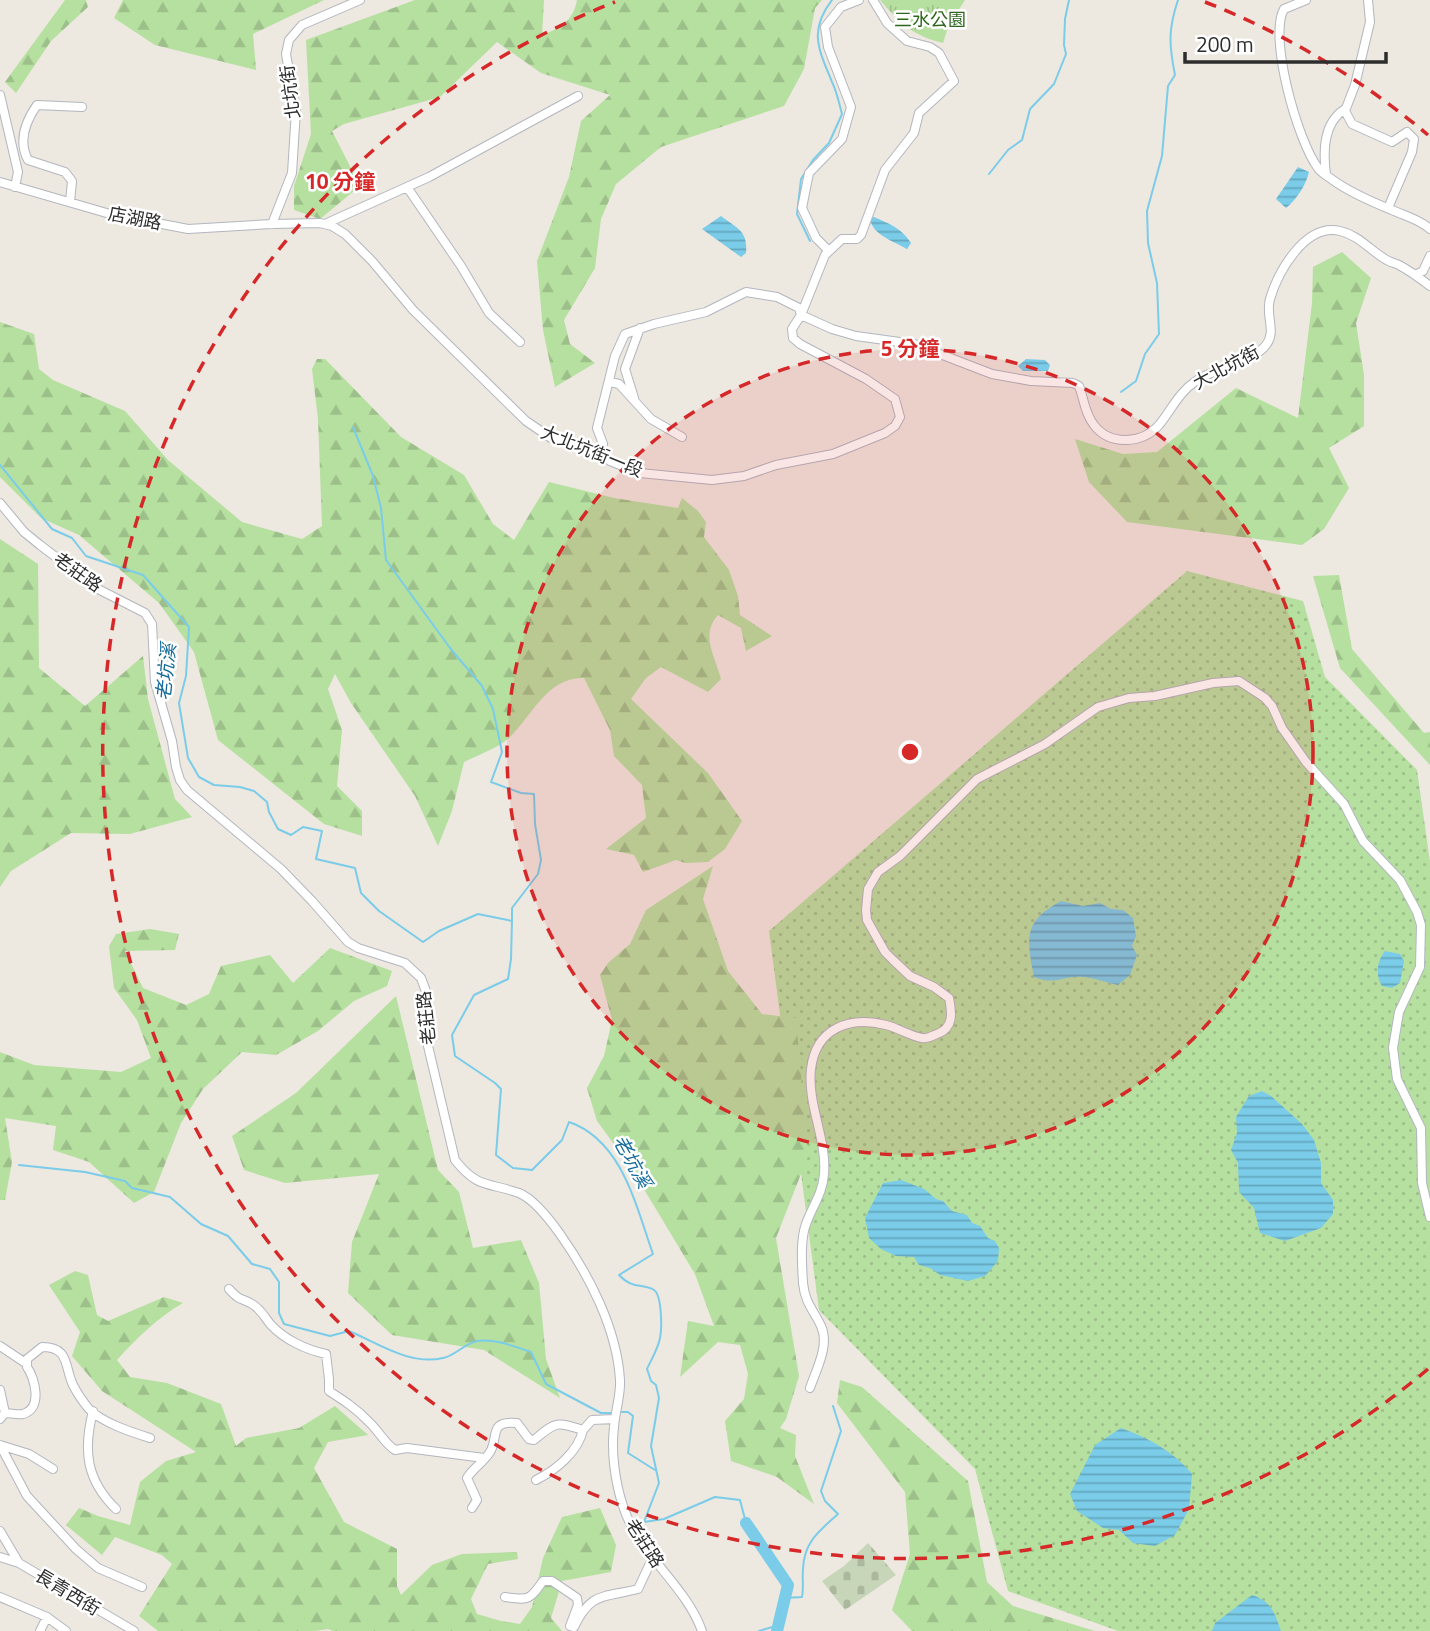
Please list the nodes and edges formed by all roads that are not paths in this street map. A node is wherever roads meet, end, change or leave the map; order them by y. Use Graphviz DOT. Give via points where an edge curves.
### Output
graph roads {
  1 [pos="360,0"];
  2 [pos="859,0"];
  3 [pos="873,0"];
  4 [pos="1306,0"];
  5 [pos="1368,0"];
  6 [pos="0,95"];
  7 [pos="578,96"];
  8 [pos="82,107"];
  9 [pos="1345,109"];
  10 [pos="1326,175"];
  11 [pos="0,183"];
  12 [pos="15,187"];
  13 [pos="407,187"];
  14 [pos="69,202"];
  15 [pos="1388,208"];
  16 [pos="272,224"];
  17 [pos="325,224"];
  18 [pos="1430,229"];
  19 [pos="828,250"];
  20 [pos="1430,256"];
  21 [pos="1415,275"];
  22 [pos="1430,286"];
  23 [pos="801,315"];
  24 [pos="640,328"];
  25 [pos="520,342"];
  26 [pos="610,382"];
  27 [pos="635,400"];
  28 [pos="682,437"];
  29 [pos="602,453"];
  30 [pos="0,503"];
  31 [pos="1430,1217"];
  32 [pos="229,1290"];
  33 [pos="0,1346"];
  34 [pos="27,1364"];
  35 [pos="810,1388"];
  36 [pos="0,1390"];
  37 [pos="93,1411"];
  38 [pos="616,1414"];
  39 [pos="2,1416"];
  40 [pos="583,1430"];
  41 [pos="150,1438"];
  42 [pos="0,1445"];
  43 [pos="484,1458"];
  44 [pos="53,1469"];
  45 [pos="536,1480"];
  46 [pos="472,1508"];
  47 [pos="116,1509"];
  48 [pos="0,1531"];
  49 [pos="0,1557"];
  50 [pos="653,1557"];
  51 [pos="19,1563"];
  52 [pos="142,1587"];
  53 [pos="0,1597"];
  54 [pos="505,1597"];
  55 [pos="47,1617"];
  56 [pos="40,1631"];
  57 [pos="66,1631"];
  58 [pos="134,1631"];
  59 [pos="702,1631"];
  1 -- 16 [label="street, 北坑街" via="302,25 289,40 286,54 296,110 292,173"];
  2 -- 19 [label="street" via="841,7 825,27 851,107 842,139 809,173 802,208 816,238"];
  3 -- 19 [label="street" via="887,23 908,41 939,53 954,81 919,113 914,133 885,170 861,235 842,239"];
  4 -- 10 [label="street" via="1284,9 1280,17 1282,61 1308,149"];
  5 -- 9 [label="street" via="1370,22"];
  6 -- 12 [label="street" via="18,172"];
  7 -- 13 [label="street"];
  8 -- 14 [label="street" via="37,105 22,138 28,160 65,172 72,181"];
  9 -- 10 [label="street" via="1335,115 1328,130"];
  9 -- 15 [label="street" via="1352,124 1392,142 1407,132 1414,139"];
  10 -- 15 [label="street"];
  11 -- 12 [label="street, 店湖路"];
  12 -- 14 [label="street, 店湖路"];
  13 -- 17 [label="street"];
  13 -- 25 [label="street" via="489,313"];
  14 -- 16 [label="street, 店湖路" via="188,229"];
  15 -- 18 [label="street"];
  16 -- 17 [label="street"];
  17 -- 29 [label="street, 大北坑街一段" via="345,234 526,421 551,438"];
  19 -- 23 [label="street"];
  20 -- 21 [label="street" via="1423,271"];
  21 -- 22 [label="street, 大北坑街"];
  21 -- 23 [label="street, 大北坑街" via="1342,232 1322,231 1313,236 1274,286 1268,313 1271,338 1264,348 1210,371 1184,389 1150,433 1126,441 1101,433 1092,424 1079,386 1073,383 992,374 914,344 856,336"];
  23 -- 24 [label="street" via="799,308 776,297 746,292 706,312"];
  23 -- 29 [label="street, 大北坑街一段" via="792,329 793,338 895,399 900,417 895,426 833,454 727,479 640,473"];
  24 -- 26 [label="street" via="625,334"];
  24 -- 27 [label="street" via="625,369"];
  26 -- 27 [label="street" via="619,384"];
  26 -- 29 [label="street" via="597,428"];
  27 -- 28 [label="street" via="651,419"];
  30 -- 38 [label="street, 老莊路" via="24,533 99,589 145,613 152,624 155,682 176,766 187,790 281,869 348,942 405,963 421,978 428,1046 455,1160 478,1182 521,1194 535,1205 581,1266 607,1322 616,1360 620,1381"];
  31 -- 35 [label="street" via="1422,1183 1420,1128 1397,1080 1393,1048 1399,1012 1420,967 1422,948 1421,926 1407,889 1363,841 1344,804 1306,762 1272,706 1250,687 1239,681 1213,683 1129,698 1098,707 1033,751 977,779 878,872 868,889 867,920 885,952 910,976 949,999 952,1013 950,1025 924,1039 886,1025 834,1028 813,1055 810,1076 825,1162 822,1192 804,1227 803,1283 806,1301 824,1339"];
  32 -- 43 [label="street" via="295,1342 326,1354 328,1391 354,1408 395,1450"];
  33 -- 34 [label="street"];
  34 -- 37 [label="street" via="42,1347 61,1352 73,1385"];
  34 -- 39 [label="street" via="36,1395 31,1408 23,1414"];
  36 -- 39 [label="street"];
  37 -- 41 [label="street"];
  37 -- 47 [label="street" via="86,1452 89,1466"];
  38 -- 40 [label="street" via="592,1420"];
  38 -- 50 [label="street, 老莊路" via="618,1490 634,1531"];
  40 -- 43 [label="street" via="553,1424 534,1440 517,1423 509,1422 494,1432 492,1450"];
  40 -- 45 [label="street" via="578,1444 559,1465"];
  42 -- 44 [label="street" via="29,1454"];
  42 -- 52 [label="street" via="27,1496 76,1549 98,1568"];
  43 -- 46 [label="street" via="467,1478 477,1500"];
  48 -- 51 [label="street"];
  49 -- 51 [label="street, 長青西街"];
  50 -- 54 [label="street" via="638,1588 589,1603 574,1627 570,1626 577,1598 552,1581 543,1581 526,1599"];
  50 -- 59 [label="street, 老莊路" via="686,1600"];
  51 -- 58 [label="street, 長青西街"];
  53 -- 55 [label="street"];
  55 -- 56 [label="street"];
  55 -- 57 [label="street"];
}
